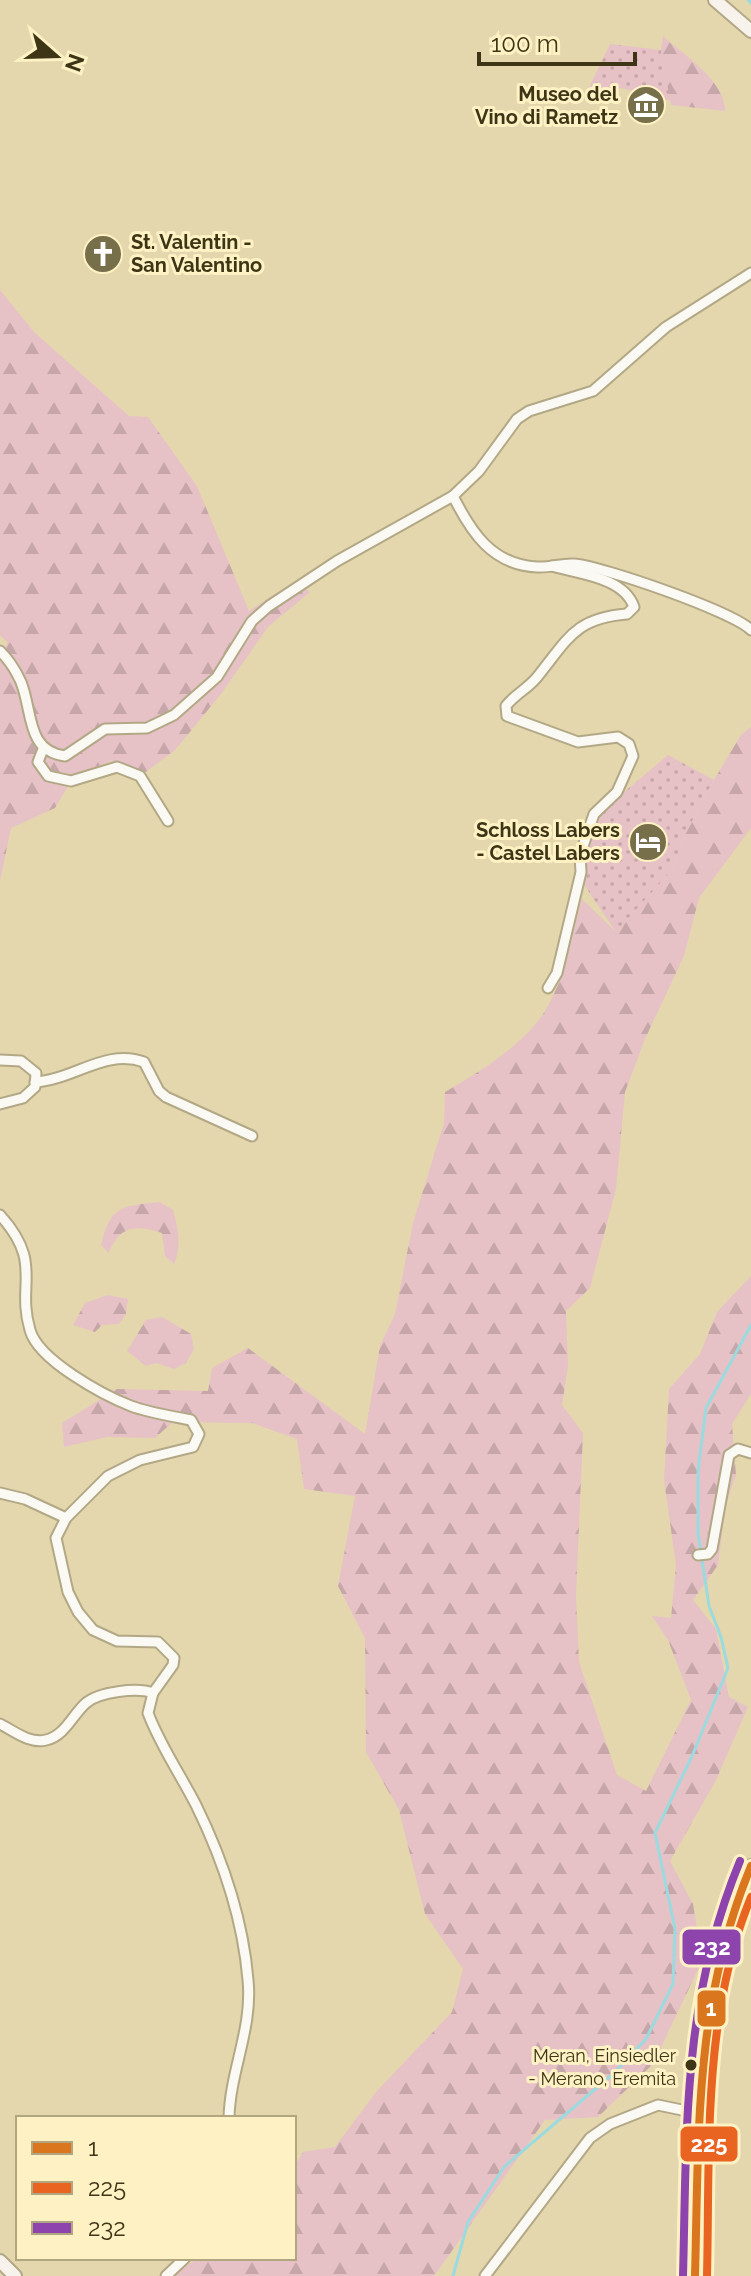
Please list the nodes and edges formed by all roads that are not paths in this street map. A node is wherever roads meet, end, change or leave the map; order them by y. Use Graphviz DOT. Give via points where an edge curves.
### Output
graph roads {
  1 [pos="715,0"];
  2 [pos="751,31"];
  3 [pos="751,273"];
  4 [pos="453,496"];
  5 [pos="552,566"];
  6 [pos="751,630"];
  7 [pos="0,651"];
  8 [pos="43,749"];
  9 [pos="168,821"];
  10 [pos="548,988"];
  11 [pos="0,1060"];
  12 [pos="35,1082"];
  13 [pos="0,1104"];
  14 [pos="252,1136"];
  15 [pos="0,1215"];
  16 [pos="751,1453"];
  17 [pos="0,1493"];
  18 [pos="66,1518"];
  19 [pos="702,1555"];
  20 [pos="153,1693"];
  21 [pos="0,1724"];
  22 [pos="751,1866"];
  23 [pos="701,2114"];
  24 [pos="229,2116"];
  25 [pos="183,2260"];
  26 [pos="0,2261"];
  27 [pos="15,2276"];
  28 [pos="166,2276"];
  29 [pos="485,2276"];
  30 [pos="695,2276"];
  1 -- 2 [label="main road"];
  3 -- 4 [label="street" via="666,327 593,391 517,419 479,471"];
  4 -- 5 [label="street" via="483,545 521,563"];
  4 -- 8 [label="street" via="269,606 252,621 217,677 174,715 147,728 105,729 65,756"];
  5 -- 6 [label="street" via="575,564 721,610"];
  5 -- 10 [label="street" via="613,583 630,595 634,607 627,614 592,619 569,635 527,689 506,706 507,716 578,742 618,737 629,744 633,756 617,792 590,822 564,946"];
  7 -- 8 [label="street" via="22,683 35,738"];
  8 -- 9 [label="street" via="38,762 48,776 71,781 117,767 140,776"];
  11 -- 12 [label="street" via="30,1066"];
  12 -- 13 [label="street" via="23,1098"];
  12 -- 14 [label="street" via="52,1081 100,1062 137,1059 166,1097"];
  15 -- 18 [label="street" via="26,1260 30,1331 42,1352 127,1405 191,1420 199,1434 193,1447 140,1460 108,1476"];
  16 -- 19 [label="street" via="738,1449 729,1455 712,1549"];
  17 -- 18 [label="street"];
  18 -- 20 [label="street" via="57,1551 78,1612 103,1636 158,1642 174,1658"];
  20 -- 21 [label="street" via="132,1691 93,1699 46,1740 28,1739"];
  20 -- 24 [label="street" via="148,1713 155,1731 222,1864 248,1981 247,2033"];
  22 -- 23 [label="main road" via="711,1985"];
  23 -- 29 [label="street" via="658,2105 590,2138"];
  23 -- 30 [label="main road"];
  25 -- 28 [label="street"];
  26 -- 27 [label="main road"];
}
